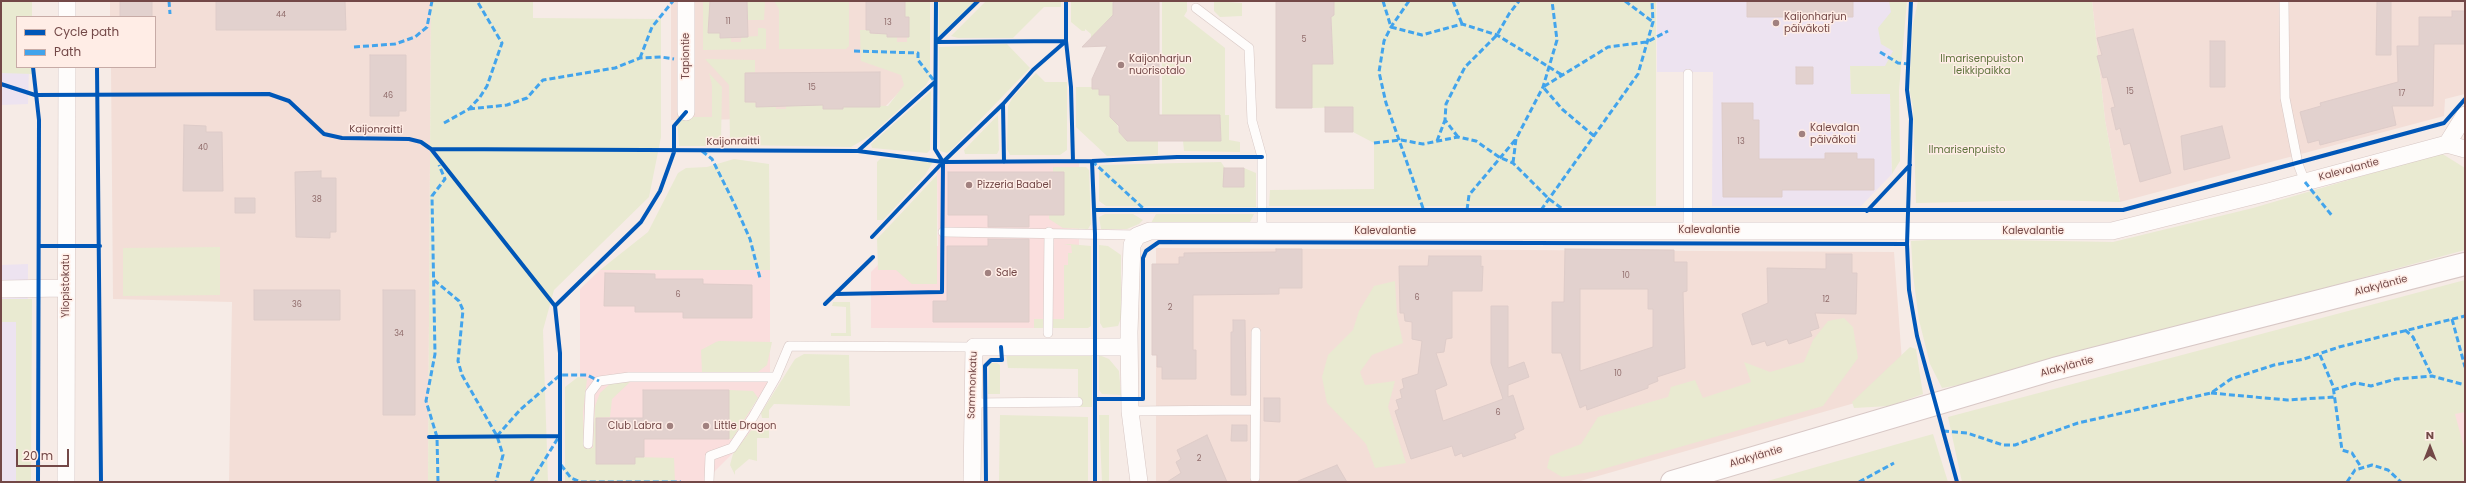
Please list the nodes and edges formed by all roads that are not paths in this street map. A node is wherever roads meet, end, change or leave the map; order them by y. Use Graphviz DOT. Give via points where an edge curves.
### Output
graph roads {
  1 [pos="67,1"];
  2 [pos="686,1"];
  3 [pos="2284,1"];
  4 [pos="1196,8"];
  5 [pos="67,16"];
  6 [pos="67,68"];
  7 [pos="1688,74"];
  8 [pos="686,112"];
  9 [pos="2465,115"];
  10 [pos="2447,144"];
  11 [pos="2465,149"];
  12 [pos="2305,182"];
  13 [pos="1688,230"];
  14 [pos="1262,231"];
  15 [pos="943,232"];
  16 [pos="1049,232"];
  17 [pos="1141,235"];
  18 [pos="2460,268"];
  19 [pos="66,288"];
  20 [pos="1,289"];
  21 [pos="1048,332"];
  22 [pos="1256,332"];
  23 [pos="974,347"];
  24 [pos="1129,347"];
  25 [pos="776,376"];
  26 [pos="1078,402"];
  27 [pos="972,403"];
  28 [pos="1255,410"];
  29 [pos="1130,411"];
  30 [pos="588,444"];
  31 [pos="1255,478"];
  32 [pos="66,482"];
  33 [pos="709,482"];
  34 [pos="972,482"];
  35 [pos="1127,482"];
  36 [pos="1139,482"];
  37 [pos="1672,482"];
  1 -- 5 [label="street"];
  2 -- 8 [label="street, Tapiontie"];
  3 -- 12 [label="lane" via="2285,98 2298,164"];
  4 -- 14 [label="lane" via="1249,48 1252,121 1262,157"];
  6 -- 19 [label="street, Yliopistokatu"];
  7 -- 13 [label="lane"];
  9 -- 10 [label="street"];
  10 -- 11 [label="street"];
  10 -- 12 [label="street, Kalevalantie"];
  12 -- 13 [label="street, Kalevalantie" via="2112,231"];
  13 -- 14 [label="street, Kalevalantie"];
  14 -- 17 [label="street, Kalevalantie" via="1150,231"];
  15 -- 16 [label="lane"];
  16 -- 17 [label="lane"];
  16 -- 21 [label="lane"];
  17 -- 24 [label="street" via="1137,236 1132,245"];
  18 -- 37 [label="main road, Alakyläntie" via="2054,369"];
  19 -- 20 [label="street"];
  19 -- 32 [label="street, Yliopistokatu"];
  22 -- 28 [label="lane"];
  23 -- 24 [label="street, Sammonkatu"];
  23 -- 25 [label="lane" via="789,346"];
  23 -- 27 [label="street, Sammonkatu"];
  24 -- 29 [label="street"];
  25 -- 30 [label="lane" via="629,377 599,381 590,393"];
  25 -- 33 [label="lane" via="732,448 710,456"];
  26 -- 27 [label="lane"];
  27 -- 34 [label="street, Sammonkatu"];
  28 -- 29 [label="lane"];
  28 -- 31 [label="lane"];
  29 -- 35 [label="street" via="1126,451"];
  29 -- 36 [label="street"];
}
